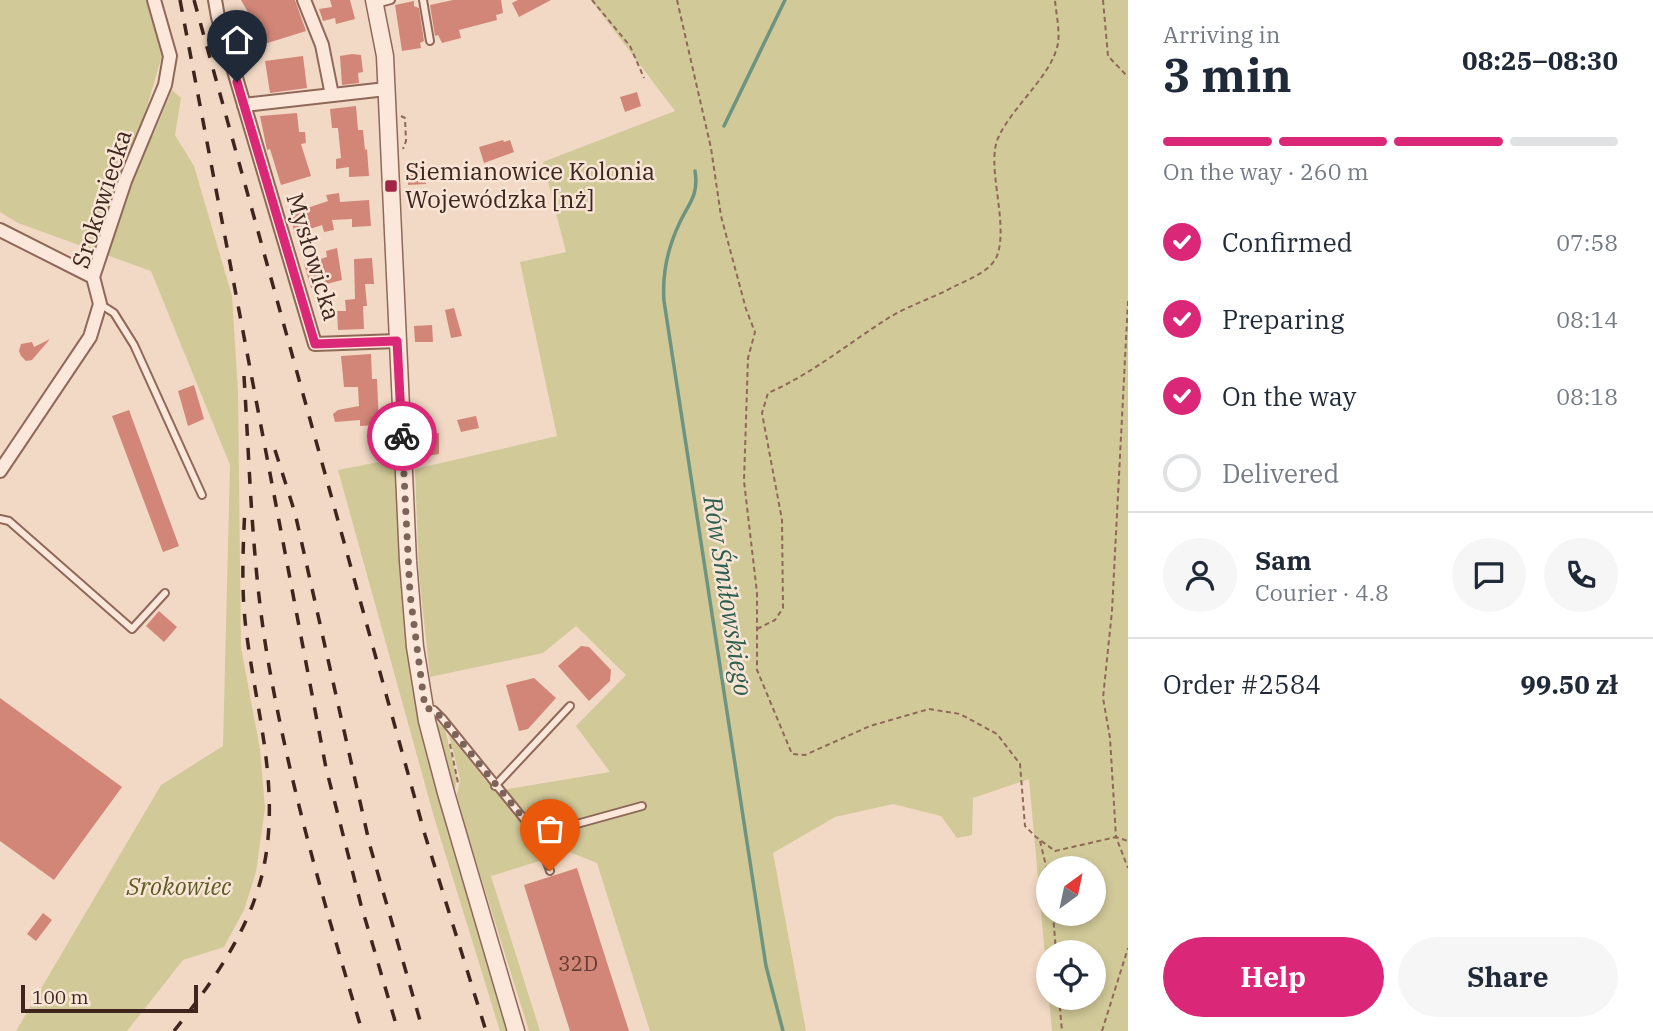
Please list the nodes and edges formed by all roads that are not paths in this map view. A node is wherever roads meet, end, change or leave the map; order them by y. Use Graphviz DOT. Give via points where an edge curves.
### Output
graph roads {
  1 [pos="154,0"];
  2 [pos="215,0"];
  3 [pos="304,0"];
  4 [pos="423,0"];
  5 [pos="380,1"];
  6 [pos="430,41"];
  7 [pos="386,89"];
  8 [pos="332,95"];
  9 [pos="244,105"];
  10 [pos="0,230"];
  11 [pos="93,277"];
  12 [pos="100,304"];
  13 [pos="397,341"];
  14 [pos="0,471"];
  15 [pos="202,495"];
  16 [pos="0,520"];
  17 [pos="165,593"];
  18 [pos="570,706"];
  19 [pos="425,708"];
  20 [pos="495,786"];
  21 [pos="642,806"];
  22 [pos="537,835"];
  23 [pos="550,871"];
  24 [pos="516,1031"];
  1 -- 11 [label="street, Srokowiecka" via="170,56 165,85 125,181"];
  2 -- 9 [label="street, Mysłowicka"];
  3 -- 8 [label="street" via="322,45"];
  4 -- 6 [label="lane"];
  5 -- 7 [label="street"];
  7 -- 8 [label="street"];
  7 -- 13 [label="street"];
  8 -- 9 [label="street"];
  9 -- 13 [label="street, Mysłowicka" via="315,344"];
  10 -- 11 [label="street"];
  11 -- 12 [label="street, Srokowiecka"];
  12 -- 14 [label="street, Srokowiecka" via="90,337"];
  12 -- 15 [label="lane" via="114,313 134,345"];
  13 -- 19 [label="street" via="410,594"];
  16 -- 17 [label="lane" via="9,521 132,629"];
  18 -- 20 [label="lane"];
  19 -- 20 [label="lane" via="442,718"];
  19 -- 24 [label="street" via="452,818"];
  20 -- 22 [label="lane"];
  21 -- 22 [label="lane"];
  22 -- 23 [label="lane"];
}
